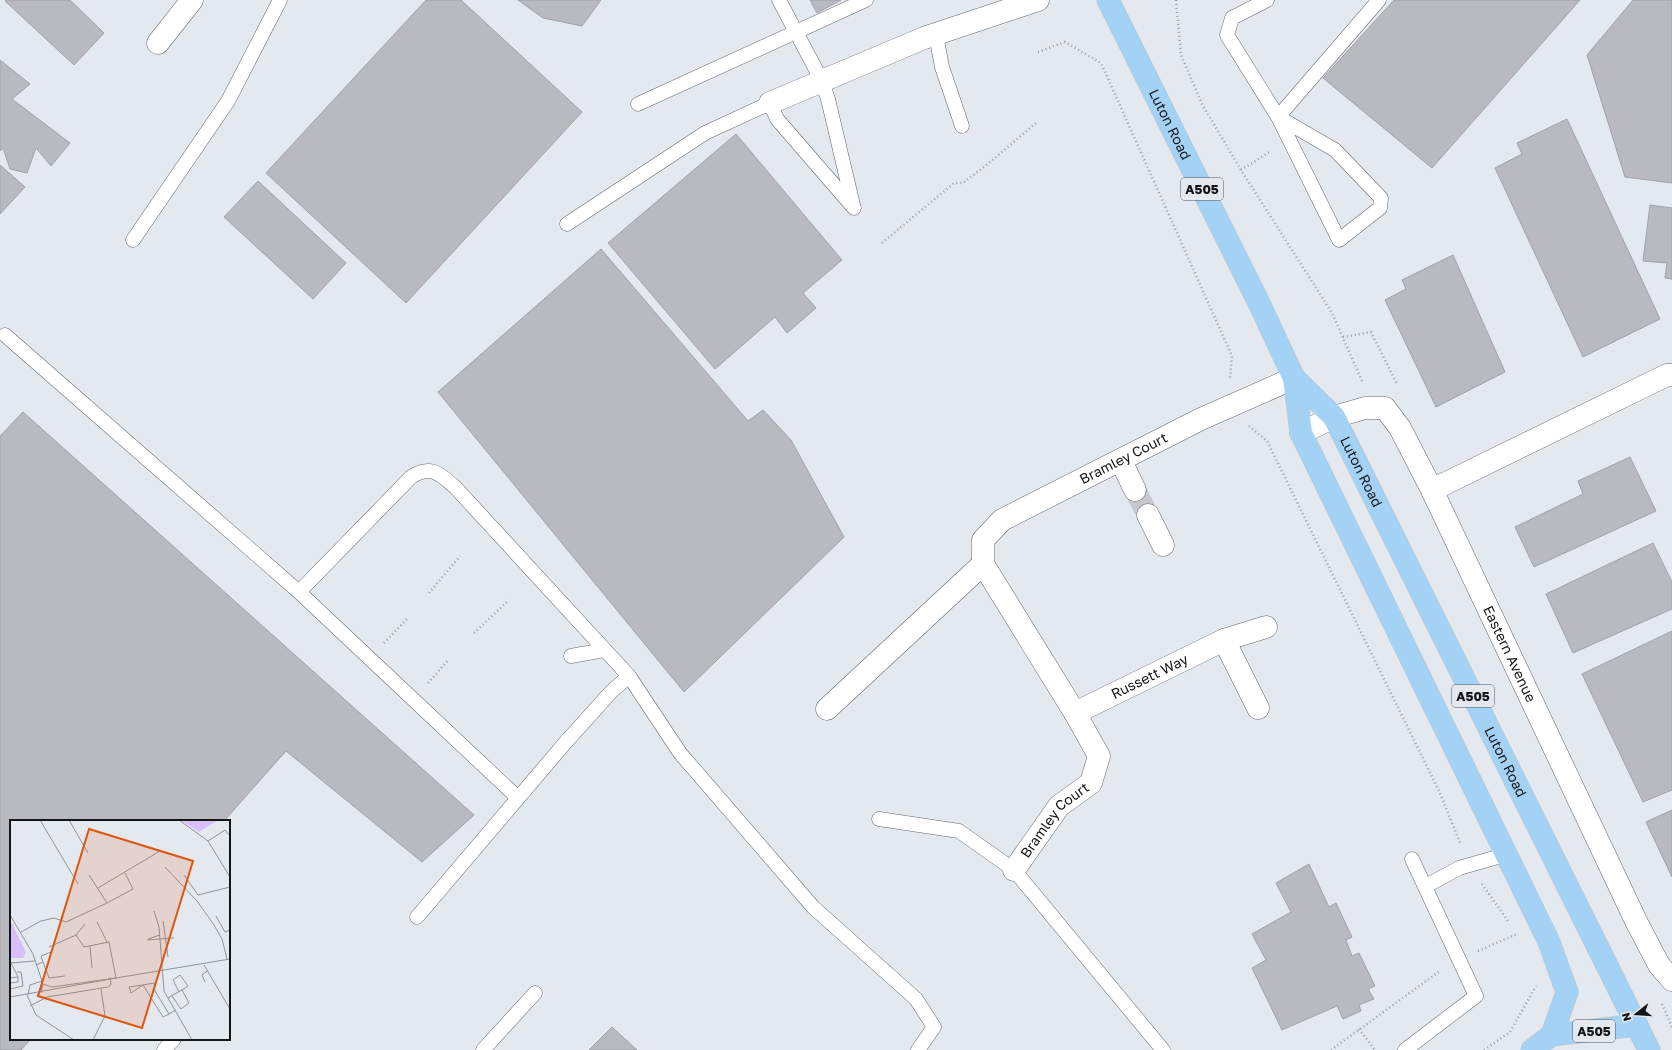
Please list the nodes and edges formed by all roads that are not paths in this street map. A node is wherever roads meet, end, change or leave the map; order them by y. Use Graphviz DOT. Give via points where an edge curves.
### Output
graph roads {
  1 [pos="192,0"];
  2 [pos="280,0"];
  3 [pos="779,0"];
  4 [pos="866,0"];
  5 [pos="1038,0"];
  6 [pos="1108,0"];
  7 [pos="1267,0"];
  8 [pos="1379,0"];
  9 [pos="796,33"];
  10 [pos="936,35"];
  11 [pos="158,43"];
  12 [pos="822,81"];
  13 [pos="770,103"];
  14 [pos="638,104"];
  15 [pos="1278,117"];
  16 [pos="962,126"];
  17 [pos="567,224"];
  18 [pos="133,240"];
  19 [pos="6,335"];
  20 [pos="1672,375"];
  21 [pos="1294,378"];
  22 [pos="1334,417"];
  23 [pos="1301,433"];
  24 [pos="1121,461"];
  25 [pos="1136,490"];
  26 [pos="1432,490"];
  27 [pos="1148,515"];
  28 [pos="1163,545"];
  29 [pos="982,564"];
  30 [pos="299,592"];
  31 [pos="1266,627"];
  32 [pos="1224,640"];
  33 [pos="604,650"];
  34 [pos="571,656"];
  35 [pos="629,676"];
  36 [pos="1258,708"];
  37 [pos="828,709"];
  38 [pos="1075,712"];
  39 [pos="518,798"];
  40 [pos="879,819"];
  41 [pos="1508,854"];
  42 [pos="1412,859"];
  43 [pos="1014,870"];
  44 [pos="1426,886"];
  45 [pos="417,916"];
  46 [pos="1672,980"];
  47 [pos="535,993"];
  48 [pos="1637,1025"];
  49 [pos="1552,1035"];
  50 [pos="173,1040"];
  51 [pos="164,1050"];
  52 [pos="483,1050"];
  53 [pos="918,1050"];
  54 [pos="1163,1050"];
  55 [pos="1405,1050"];
  56 [pos="1532,1050"];
  57 [pos="1649,1050"];
  1 -- 11 [label="street"];
  2 -- 18 [label="lane" via="228,101"];
  3 -- 9 [label="lane"];
  4 -- 9 [label="lane"];
  5 -- 10 [label="street"];
  6 -- 21 [label="main road, Luton Road / A505"];
  7 -- 15 [label="lane" via="1232,18 1227,35"];
  8 -- 15 [label="lane"];
  9 -- 12 [label="lane"];
  9 -- 14 [label="lane"];
  10 -- 12 [label="street"];
  10 -- 16 [label="lane" via="942,67"];
  12 -- 13 [label="street"];
  12 -- 13 [label="lane" via="854,208 777,119"];
  13 -- 17 [label="lane" via="705,133"];
  15 -- 15 [label="lane" via="1335,150 1381,198 1380,208 1339,240"];
  19 -- 30 [label="lane"];
  20 -- 26 [label="street" via="1660,378"];
  21 -- 22 [label="main road, Luton Road / A505"];
  21 -- 23 [label="main road, Luton Road / A505"];
  21 -- 24 [label="street, Bramley Court" via="1201,419"];
  22 -- 23 [label="street, Eastern Avenue"];
  22 -- 26 [label="street, Eastern Avenue" via="1365,408 1385,408 1400,428"];
  22 -- 48 [label="main road, Luton Road / A505"];
  23 -- 41 [label="main road, Luton Road / A505"];
  24 -- 25 [label="street"];
  24 -- 29 [label="street, Bramley Court" via="1002,520 983,540"];
  26 -- 46 [label="street, Eastern Avenue" via="1636,922 1659,965"];
  27 -- 28 [label="street"];
  29 -- 37 [label="street"];
  29 -- 38 [label="street, Bramley Court"];
  30 -- 33 [label="lane" via="411,477 429,470 437,472 455,487"];
  30 -- 39 [label="lane"];
  31 -- 32 [label="street, Russett Way"];
  32 -- 36 [label="street"];
  32 -- 38 [label="street, Russett Way"];
  33 -- 34 [label="lane"];
  33 -- 35 [label="lane"];
  35 -- 39 [label="lane" via="611,692"];
  35 -- 53 [label="lane" via="680,753 813,908 916,999 934,1027"];
  38 -- 43 [label="street, Bramley Court" via="1099,756 1091,783 1059,806"];
  39 -- 45 [label="lane"];
  40 -- 43 [label="lane" via="959,831"];
  41 -- 44 [label="lane" via="1459,868"];
  41 -- 49 [label="main road, Luton Road / A505" via="1549,942 1567,992"];
  42 -- 44 [label="lane"];
  43 -- 54 [label="lane"];
  44 -- 55 [label="lane" via="1476,996"];
  47 -- 52 [label="lane"];
  48 -- 49 [label="main road, A505"];
  48 -- 57 [label="main road, Luton Road / A505"];
  49 -- 56 [label="main road, A505"];
  50 -- 51 [label="lane"];
}
